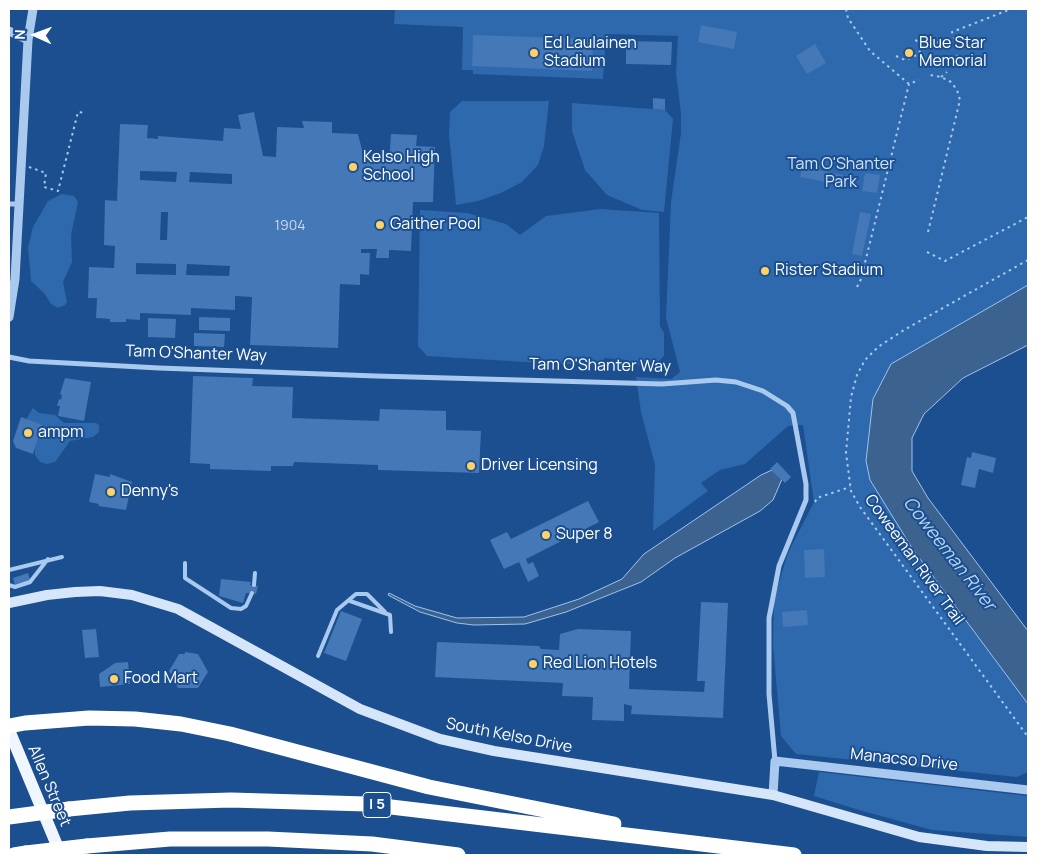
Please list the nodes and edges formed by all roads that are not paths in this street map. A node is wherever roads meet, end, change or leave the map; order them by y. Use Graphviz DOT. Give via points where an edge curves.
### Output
graph roads {
  1 [pos="33,9"];
  2 [pos="9,31"];
  3 [pos="28,40"];
  4 [pos="9,204"];
  5 [pos="19,204"];
  6 [pos="9,317"];
  7 [pos="9,356"];
  8 [pos="62,557"];
  9 [pos="48,559"];
  10 [pos="185,563"];
  11 [pos="9,570"];
  12 [pos="255,573"];
  13 [pos="9,585"];
  14 [pos="254,585"];
  15 [pos="252,594"];
  16 [pos="350,600"];
  17 [pos="9,603"];
  18 [pos="385,612"];
  19 [pos="391,632"];
  20 [pos="318,656"];
  21 [pos="9,728"];
  22 [pos="775,761"];
  23 [pos="1028,790"];
  24 [pos="773,795"];
  25 [pos="9,817"];
  26 [pos="683,841"];
  27 [pos="1028,847"];
  28 [pos="20,854"];
  29 [pos="61,855"];
  30 [pos="458,855"];
  31 [pos="794,855"];
  1 -- 3 [label="street"];
  2 -- 3 [label="street"];
  3 -- 5 [label="street"];
  4 -- 5 [label="street"];
  5 -- 6 [label="street" via="15,279"];
  7 -- 22 [label="street, Tam O'Shanter Way" via="28,361 376,376 662,384 716,380 736,382 763,391 788,406 793,413 806,484 806,500 779,566 769,618 769,694"];
  8 -- 9 [label="lane"];
  9 -- 11 [label="lane"];
  9 -- 13 [label="lane" via="30,582 15,587"];
  10 -- 15 [label="lane" via="185,578 230,608 246,606"];
  12 -- 14 [label="lane"];
  16 -- 18 [label="lane"];
  16 -- 18 [label="lane" via="360,593 368,594"];
  16 -- 20 [label="lane" via="337,610"];
  17 -- 24 [label="main road, South Kelso Drive" via="46,594 75,592 100,591 137,596 178,609 360,709 440,739 494,751"];
  18 -- 19 [label="lane" via="390,615"];
  21 -- 26 [label="highway" via="25,723 89,718 187,725 240,736 410,783 654,831"];
  21 -- 29 [label="main road, Allen Street"];
  22 -- 23 [label="street, Manacso Drive"];
  22 -- 24 [label="street, Tam O'Shanter Way"];
  24 -- 27 [label="main road, South Kelso Drive" via="919,837 987,846"];
  25 -- 26 [label="highway, I 5, bridge" via="130,803 223,800 366,804"];
  26 -- 31 [label="highway, I 5"];
  28 -- 30 [label="highway, bridge" via="170,839 259,839 372,844"];
}
